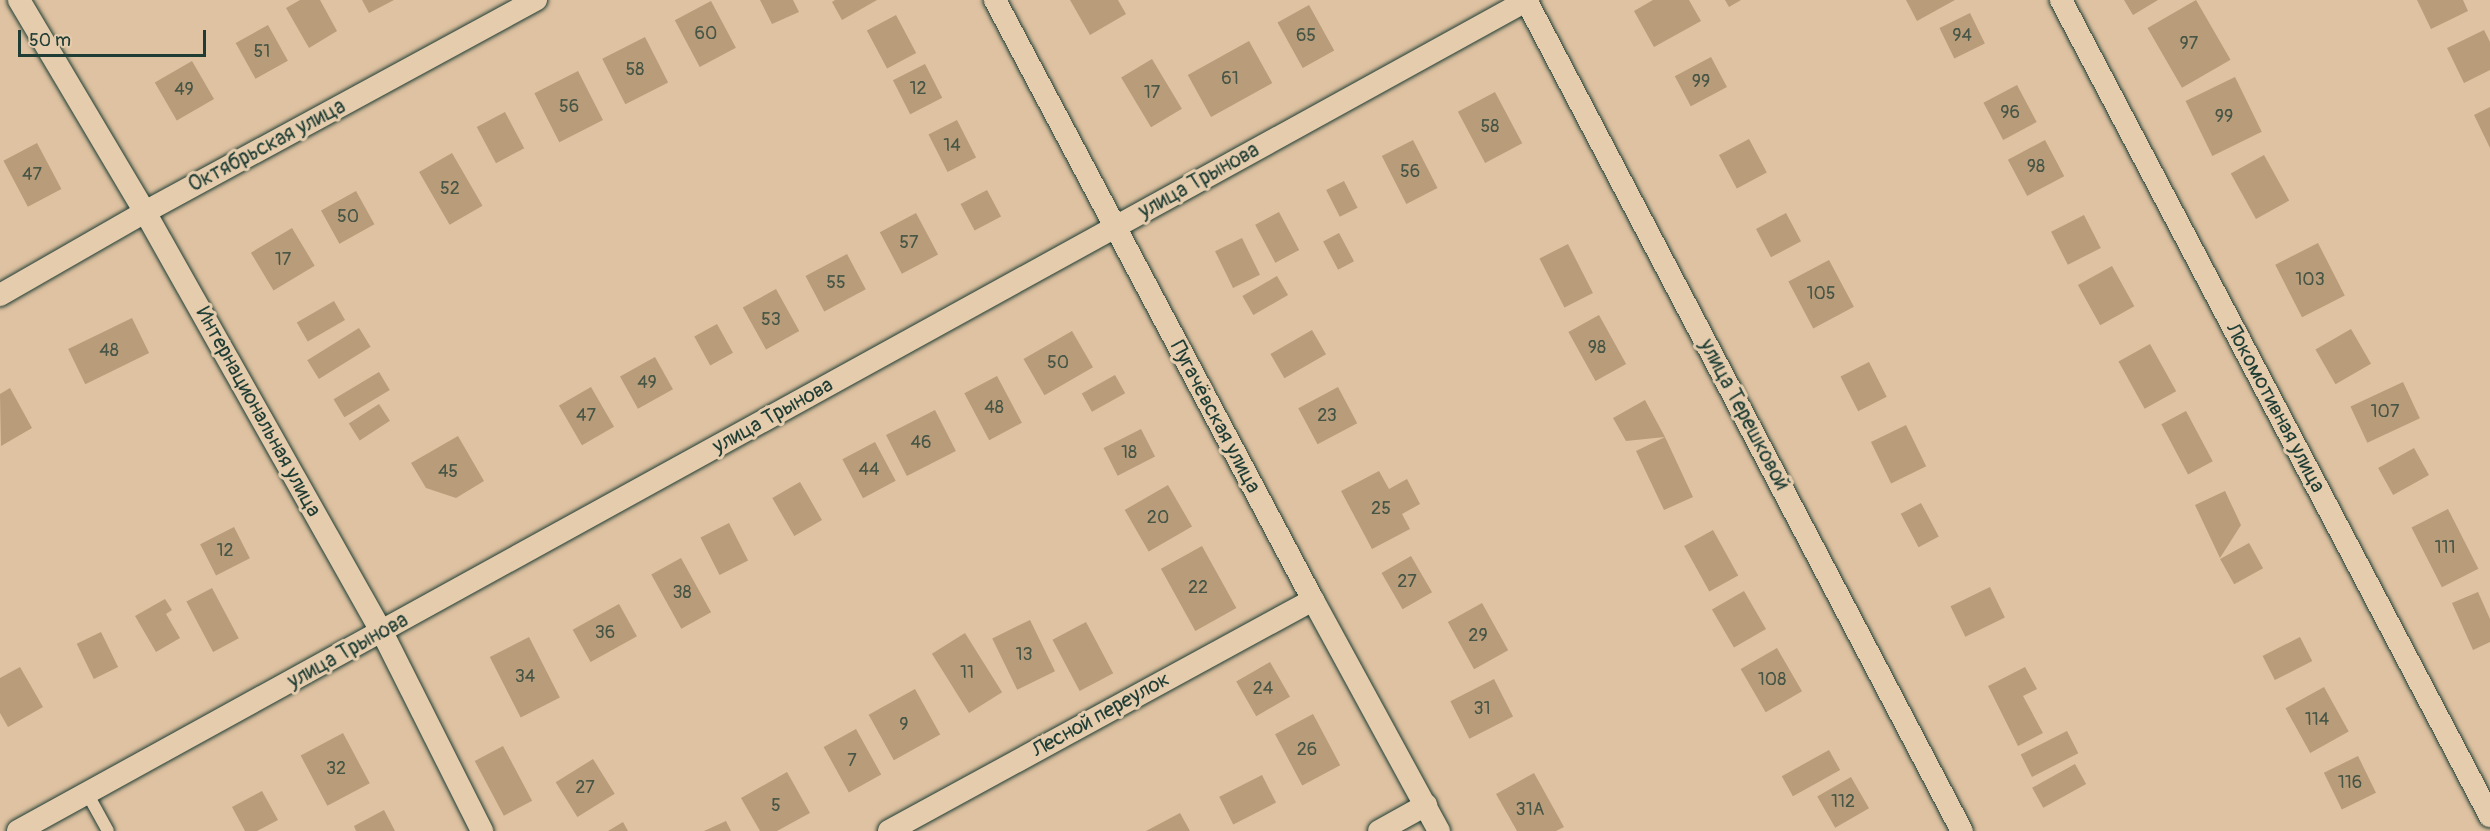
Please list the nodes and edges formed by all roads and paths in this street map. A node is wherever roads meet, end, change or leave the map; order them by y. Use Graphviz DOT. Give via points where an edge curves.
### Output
graph roads {
  1 [pos="19,0"];
  2 [pos="536,0"];
  3 [pos="995,0"];
  4 [pos="1527,0"];
  5 [pos="2061,0"];
  6 [pos="145,212"];
  7 [pos="1114,228"];
  8 [pos="0,295"];
  9 [pos="1313,600"];
  10 [pos="382,632"];
  11 [pos="87,793"];
  12 [pos="1426,805"];
  13 [pos="2490,816"];
  14 [pos="18,831"];
  15 [pos="108,831"];
  16 [pos="482,831"];
  17 [pos="889,831"];
  18 [pos="1379,831"];
  19 [pos="1439,831"];
  20 [pos="1962,831"];
  1 -- 6 [label="street, Интернациональная улица"];
  2 -- 6 [label="street, Октябрьская улица"];
  3 -- 7 [label="street, Пугачёвская улица"];
  4 -- 7 [label="street, улица Трынова"];
  4 -- 20 [label="street, улица Терешковой"];
  5 -- 13 [label="street, Локомотивная улица"];
  6 -- 8 [label="street, Октябрьская улица"];
  6 -- 10 [label="street, Интернациональная улица"];
  7 -- 9 [label="street, Пугачёвская улица"];
  7 -- 10 [label="street, улица Трынова"];
  9 -- 12 [label="street, Пугачёвская улица"];
  9 -- 17 [label="street, Лесной переулок"];
  10 -- 11 [label="street, улица Трынова"];
  10 -- 16 [label="street, Интернациональная улица"];
  11 -- 14 [label="street, улица Трынова"];
  11 -- 15 [label="lane"];
  12 -- 18 [label="street"];
  12 -- 19 [label="street, Пугачёвская улица"];
}
